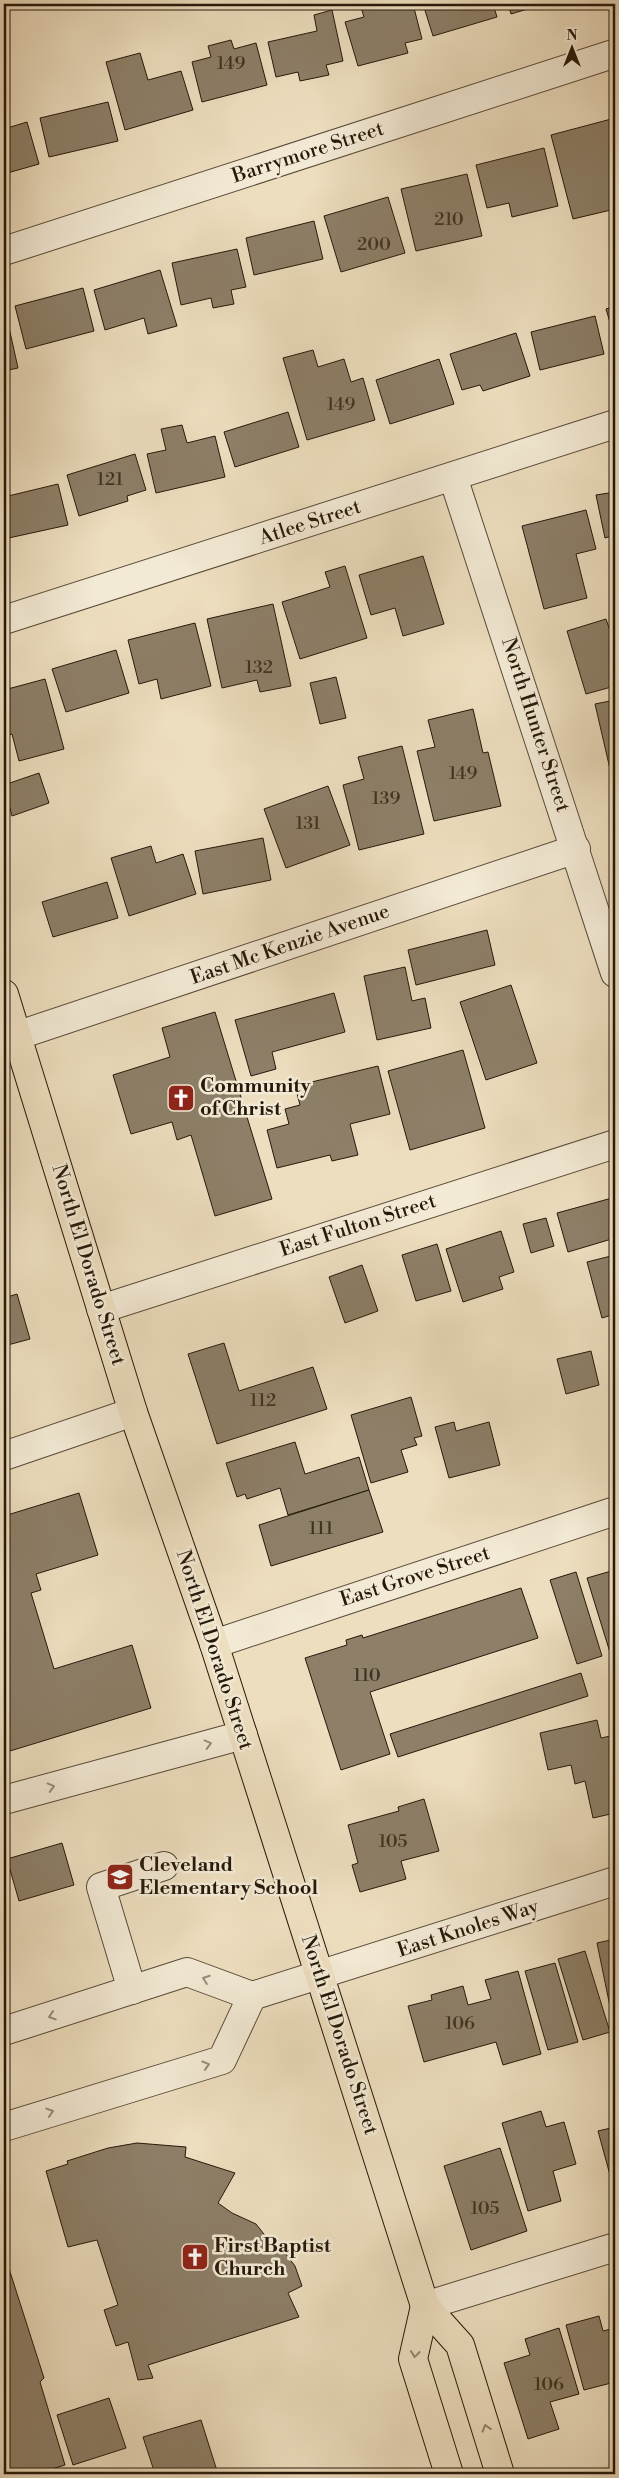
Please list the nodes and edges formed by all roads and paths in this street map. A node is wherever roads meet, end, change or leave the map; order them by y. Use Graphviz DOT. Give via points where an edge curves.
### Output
graph roads {
  1 [pos="613,54"];
  2 [pos="4,251"];
  3 [pos="615,424"];
  4 [pos="453,477"];
  5 [pos="4,620"];
  6 [pos="576,849"];
  7 [pos="615,973"];
  8 [pos="4,994"];
  9 [pos="11,1038"];
  10 [pos="615,1144"];
  11 [pos="101,1309"];
  12 [pos="133,1412"];
  13 [pos="4,1456"];
  14 [pos="615,1511"];
  15 [pos="214,1644"];
  16 [pos="243,1735"];
  17 [pos="4,1800"];
  18 [pos="164,1866"];
  19 [pos="615,1881"];
  20 [pos="321,1976"];
  21 [pos="132,1990"];
  22 [pos="252,1996"];
  23 [pos="4,2031"];
  24 [pos="4,2127"];
  25 [pos="615,2247"];
  26 [pos="425,2306"];
  27 [pos="450,2474"];
  28 [pos="500,2474"];
  1 -- 2 [label="street, Barrymore Street"];
  3 -- 4 [label="street, Atlee Street"];
  4 -- 5 [label="street, Atlee Street"];
  4 -- 6 [label="street, North Hunter Street"];
  6 -- 7 [label="street, North Hunter Street"];
  6 -- 9 [label="street, East Mc Kenzie Avenue"];
  8 -- 9 [label="main road, North El Dorado Street"];
  9 -- 11 [label="main road, North El Dorado Street"];
  10 -- 11 [label="street, East Fulton Street"];
  11 -- 12 [label="main road, North El Dorado Street"];
  12 -- 13 [label="street"];
  12 -- 15 [label="main road, North El Dorado Street"];
  14 -- 15 [label="street, East Grove Street"];
  15 -- 16 [label="main road, North El Dorado Street"];
  17 -- 16 [label="street, one-way"];
  16 -- 20 [label="main road, North El Dorado Street"];
  18 -- 21 [label="street" via="101,1887"];
  19 -- 20 [label="street, East Knoles Way"];
  20 -- 22 [label="street, East Knoles Way"];
  20 -- 26 [label="main road, North El Dorado Street"];
  22 -- 21 [label="street, one-way" via="187,1972"];
  21 -- 23 [label="street, one-way"];
  24 -- 22 [label="street, one-way" via="222,2060"];
  25 -- 26 [label="street"];
  26 -- 27 [label="main road, one-way" via="413,2359"];
  28 -- 26 [label="main road, North El Dorado Street, one-way" via="460,2345"];
}
